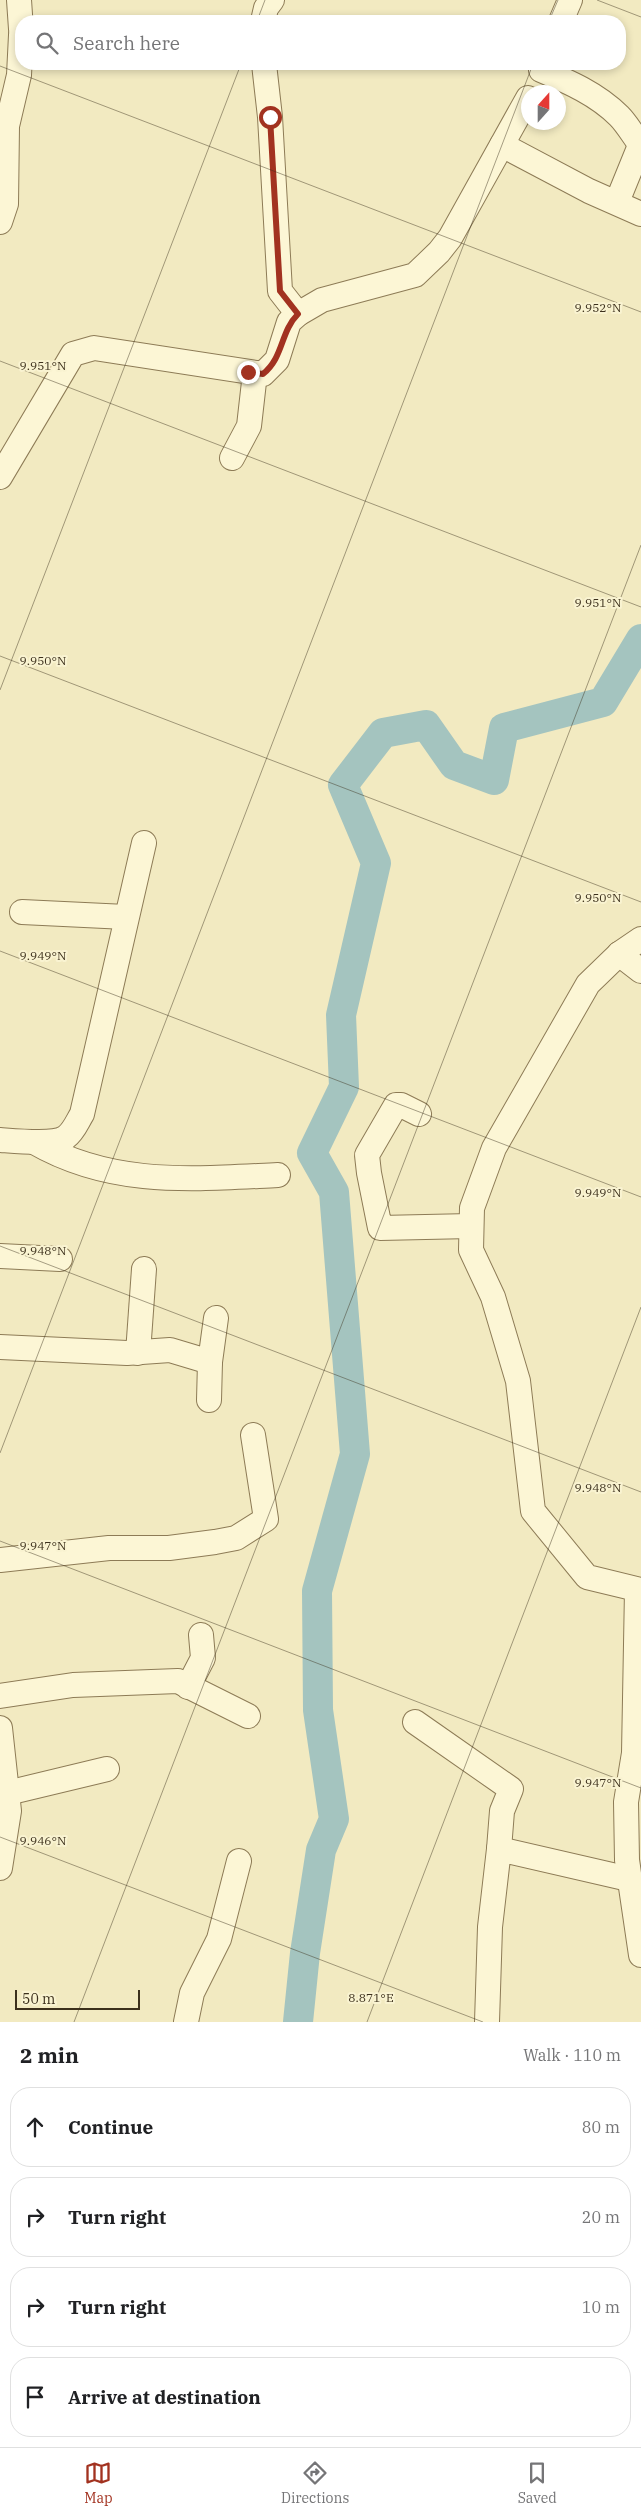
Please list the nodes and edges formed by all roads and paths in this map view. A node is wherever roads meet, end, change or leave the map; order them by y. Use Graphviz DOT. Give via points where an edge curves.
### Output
graph roads {
  1 [pos="19,0"];
  2 [pos="272,0"];
  3 [pos="570,0"];
  4 [pos="20,15"];
  5 [pos="264,15"];
  6 [pos="564,15"];
  7 [pos="19,70"];
  8 [pos="265,70"];
  9 [pos="541,70"];
  10 [pos="547,70"];
  11 [pos="534,85"];
  12 [pos="521,111"];
  13 [pos="502,145"];
  14 [pos="640,148"];
  15 [pos="616,202"];
  16 [pos="641,214"];
  17 [pos="0,222"];
  18 [pos="298,314"];
  19 [pos="255,373"];
  20 [pos="232,458"];
  21 [pos="0,477"];
  22 [pos="144,843"];
  23 [pos="22,912"];
  24 [pos="126,917"];
  25 [pos="641,939"];
  26 [pos="619,954"];
  27 [pos="641,971"];
  28 [pos="419,1114"];
  29 [pos="0,1140"];
  30 [pos="32,1141"];
  31 [pos="278,1175"];
  32 [pos="471,1226"];
  33 [pos="0,1256"];
  34 [pos="60,1259"];
  35 [pos="144,1269"];
  36 [pos="216,1318"];
  37 [pos="0,1347"];
  38 [pos="138,1353"];
  39 [pos="210,1362"];
  40 [pos="209,1400"];
  41 [pos="253,1435"];
  42 [pos="0,1560"];
  43 [pos="639,1590"];
  44 [pos="201,1635"];
  45 [pos="188,1687"];
  46 [pos="0,1696"];
  47 [pos="248,1716"];
  48 [pos="415,1722"];
  49 [pos="0,1728"];
  50 [pos="107,1769"];
  51 [pos="7,1793"];
  52 [pos="499,1849"];
  53 [pos="239,1861"];
  54 [pos="0,1868"];
  55 [pos="629,1879"];
  56 [pos="641,1956"];
  57 [pos="186,2022"];
  58 [pos="487,2022"];
  1 -- 4 [label="street"];
  2 -- 5 [label="street"];
  3 -- 6 [label="street"];
  7 -- 17 [label="street" via="7,126 6,204"];
  8 -- 18 [label="street" via="280,291"];
  9 -- 11 [label="street"];
  10 -- 14 [label="street" via="620,116"];
  12 -- 13 [label="street"];
  13 -- 15 [label="street"];
  13 -- 18 [label="street" via="450,238 416,275 322,300"];
  14 -- 15 [label="street"];
  15 -- 16 [label="street"];
  18 -- 19 [label="street" via="289,322 273,366 263,374"];
  19 -- 20 [label="street" via="249,426"];
  19 -- 21 [label="street" via="94,348 80,351 73,354"];
  22 -- 24 [label="street"];
  23 -- 24 [label="street"];
  24 -- 30 [label="street" via="82,1114 65,1138"];
  25 -- 26 [label="street"];
  26 -- 27 [label="street"];
  26 -- 32 [label="street" via="588,984 494,1148 472,1208"];
  28 -- 32 [label="street" via="401,1105 396,1106 367,1155 380,1228"];
  29 -- 30 [label="street"];
  30 -- 31 [label="street" via="54,1153 119,1174 184,1180"];
  32 -- 43 [label="street" via="471,1250 493,1297 518,1381 533,1511 587,1577"];
  33 -- 34 [label="street"];
  35 -- 38 [label="street"];
  36 -- 39 [label="street"];
  37 -- 38 [label="street"];
  38 -- 39 [label="street" via="170,1350"];
  39 -- 40 [label="street"];
  41 -- 42 [label="street" via="266,1519 236,1538 170,1548 109,1548"];
  43 -- 55 [label="street" via="634,1753 626,1802"];
  44 -- 45 [label="street" via="203,1658"];
  45 -- 46 [label="street" via="178,1681 118,1682"];
  45 -- 47 [label="street"];
  48 -- 52 [label="street" via="512,1790 502,1811"];
  49 -- 51 [label="street"];
  50 -- 51 [label="street"];
  51 -- 54 [label="street" via="9,1811"];
  52 -- 55 [label="street"];
  52 -- 58 [label="street" via="490,1927"];
  53 -- 57 [label="street" via="219,1939 192,1992"];
  55 -- 56 [label="street"];
}
